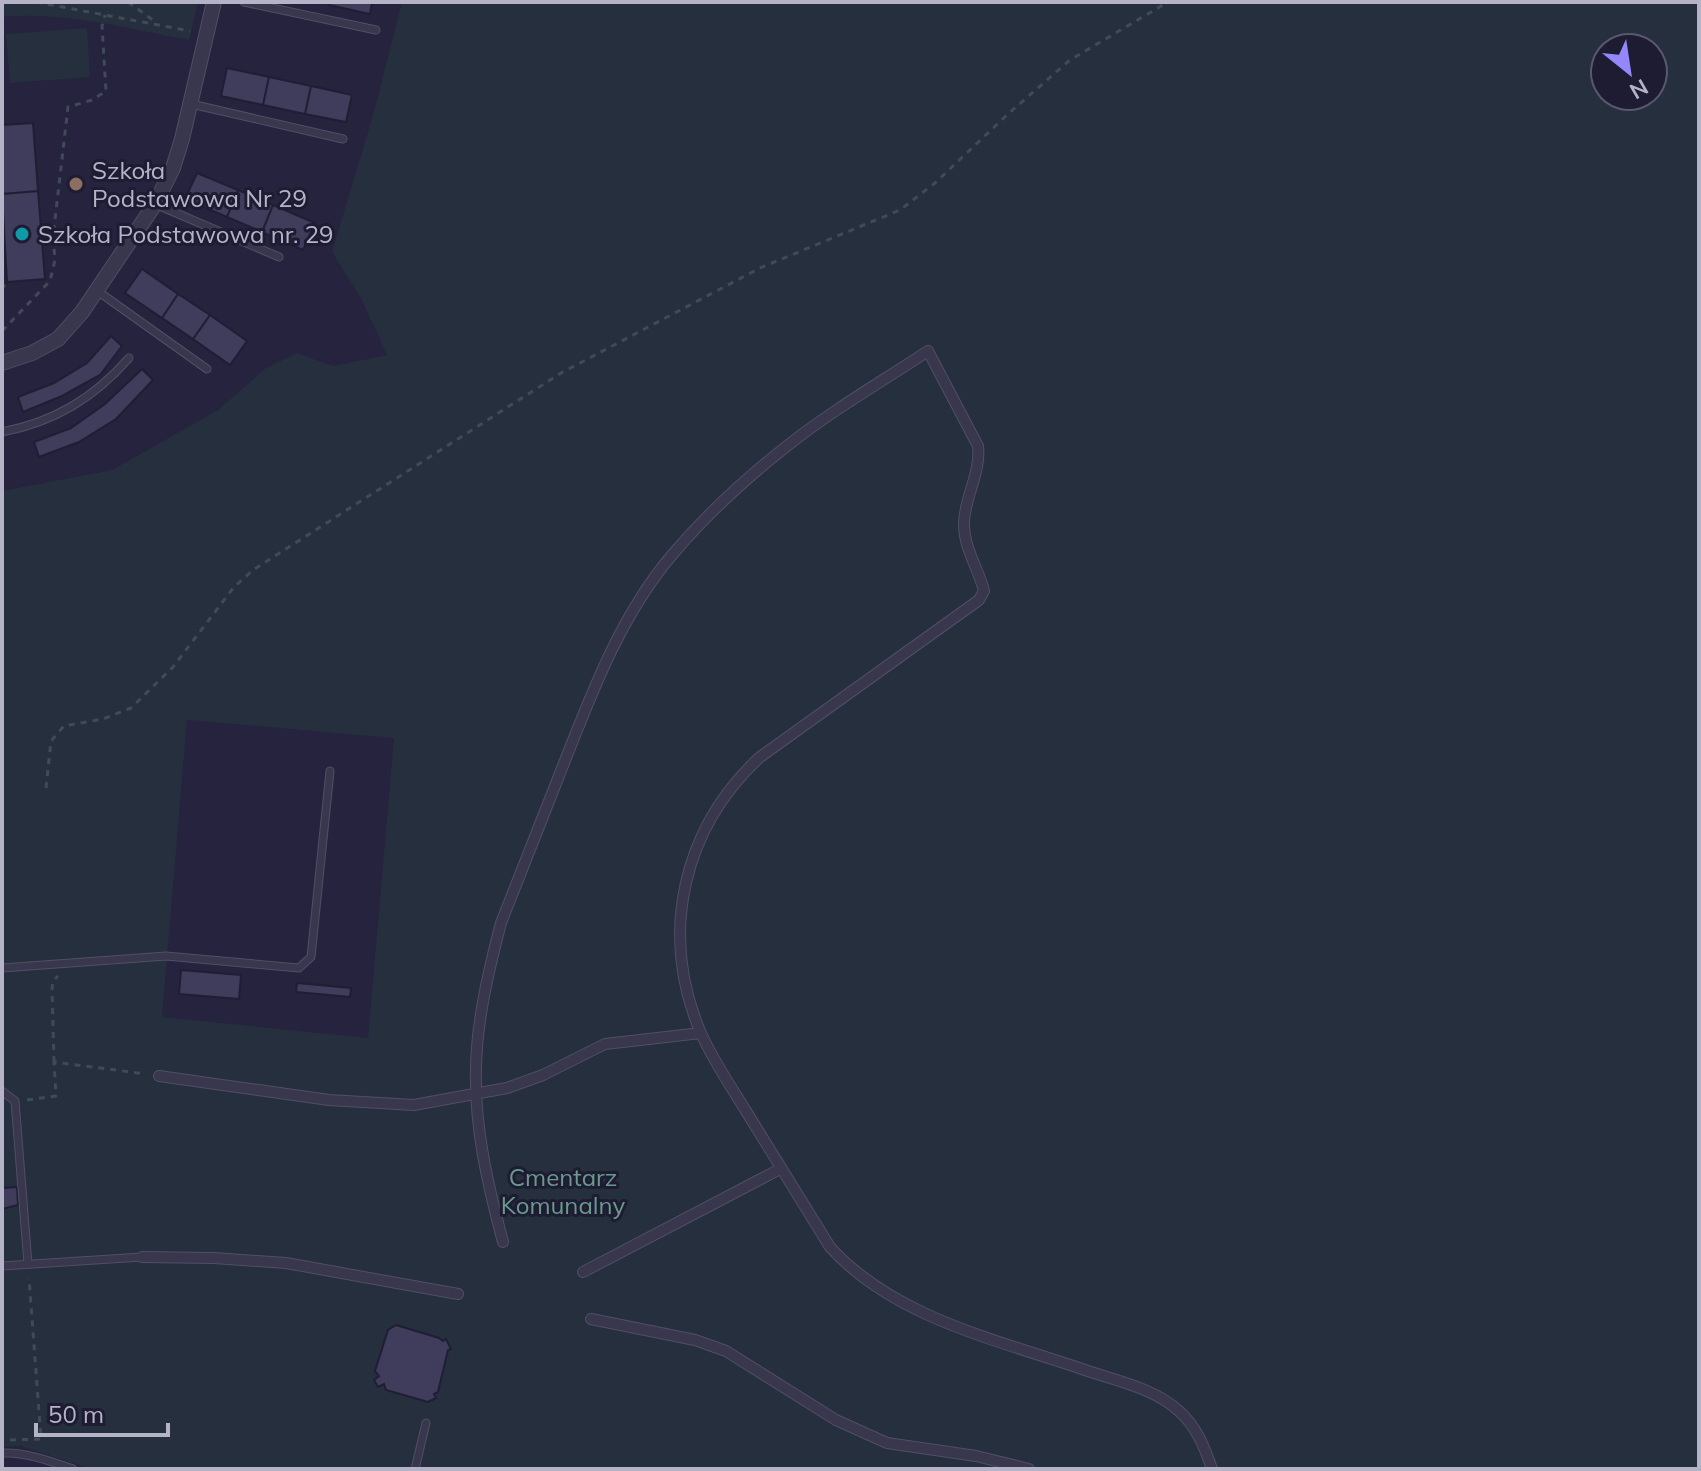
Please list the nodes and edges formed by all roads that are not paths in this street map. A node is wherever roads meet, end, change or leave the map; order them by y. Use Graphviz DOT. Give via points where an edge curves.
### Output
graph roads {
  1 [pos="214,2"];
  2 [pos="244,2"];
  3 [pos="376,30"];
  4 [pos="191,104"];
  5 [pos="343,139"];
  6 [pos="155,204"];
  7 [pos="279,257"];
  8 [pos="96,290"];
  9 [pos="129,358"];
  10 [pos="2,363"];
  11 [pos="207,369"];
  12 [pos="2,432"];
  13 [pos="330,771"];
  14 [pos="2,968"];
  15 [pos="701,1033"];
  16 [pos="159,1076"];
  17 [pos="2,1091"];
  18 [pos="476,1095"];
  19 [pos="780,1169"];
  20 [pos="503,1242"];
  21 [pos="142,1257"];
  22 [pos="28,1264"];
  23 [pos="2,1266"];
  24 [pos="583,1272"];
  25 [pos="458,1294"];
  26 [pos="591,1319"];
  27 [pos="426,1423"];
  28 [pos="2,1453"];
  29 [pos="73,1469"];
  30 [pos="415,1469"];
  31 [pos="1029,1469"];
  32 [pos="1212,1469"];
  1 -- 4 [label="street"];
  2 -- 3 [label="lane"];
  4 -- 5 [label="lane"];
  4 -- 6 [label="street" via="173,168"];
  6 -- 7 [label="lane"];
  6 -- 8 [label="street"];
  8 -- 10 [label="street" via="58,339"];
  8 -- 11 [label="lane"];
  9 -- 12 [label="lane" via="108,383 68,410"];
  13 -- 14 [label="lane" via="311,957 299,968 166,956"];
  15 -- 18 [label="street" via="605,1044 543,1075"];
  15 -- 18 [label="street" via="681,960 680,923 690,866 720,802 760,757 979,600 984,591 968,551 964,519 978,446 928,351 753,474 672,555 620,632 501,923 481,1016"];
  15 -- 32 [label="street" via="838,1256 876,1287 914,1308 1150,1392 1180,1412 1195,1430"];
  16 -- 18 [label="street" via="378,1105"];
  17 -- 22 [label="lane" via="15,1101"];
  18 -- 20 [label="street" via="480,1139"];
  19 -- 24 [label="street"];
  21 -- 22 [label="lane"];
  21 -- 25 [label="street" via="286,1263"];
  22 -- 23 [label="lane"];
  26 -- 31 [label="street" via="726,1351 836,1420 887,1443"];
  27 -- 30 [label="lane"];
  28 -- 29 [label="lane"];
}
